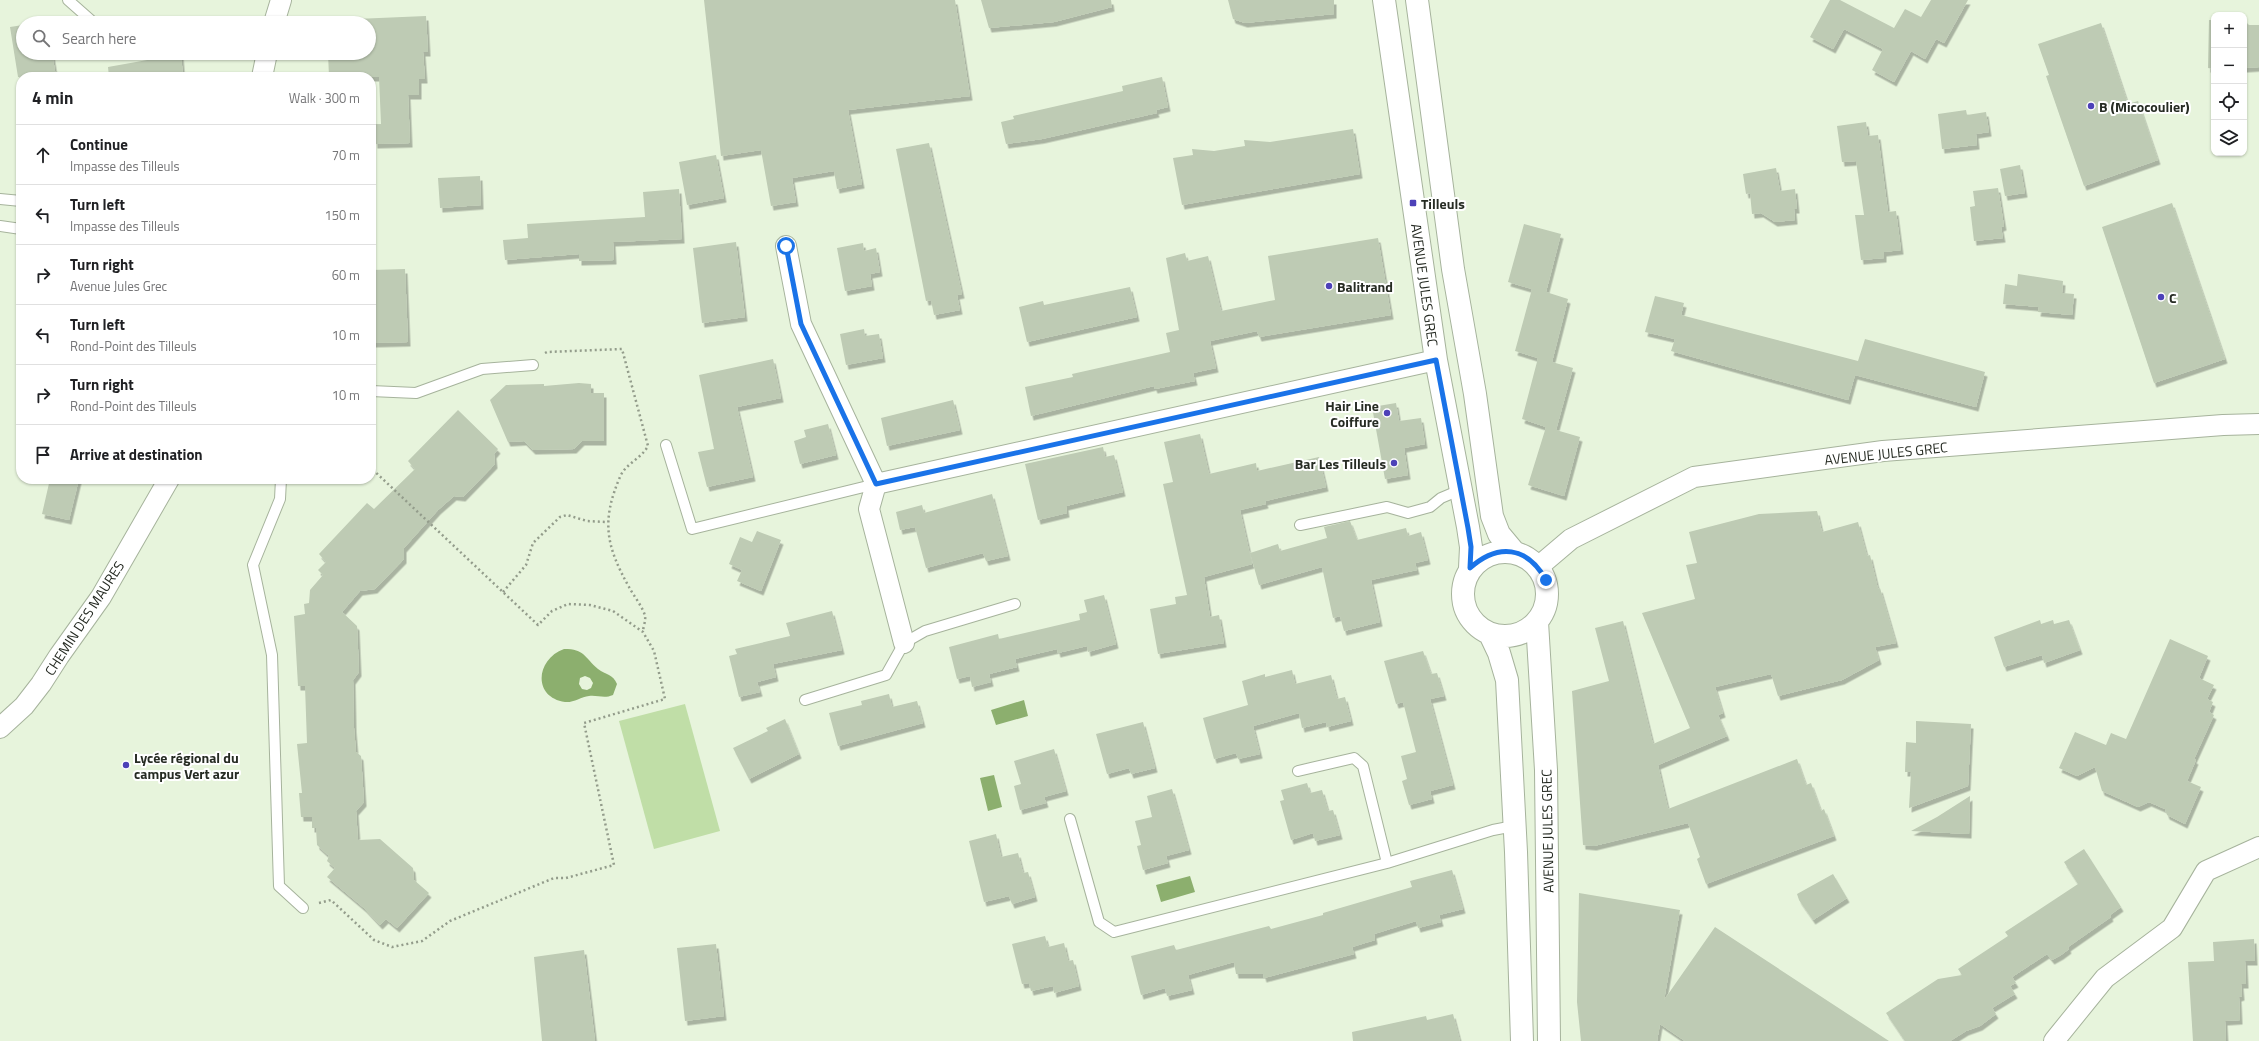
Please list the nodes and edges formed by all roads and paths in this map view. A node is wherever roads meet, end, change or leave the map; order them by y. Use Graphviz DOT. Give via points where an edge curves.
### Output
graph roads {
  1 [pos="68,0"];
  2 [pos="281,0"];
  3 [pos="1384,0"];
  4 [pos="1417,0"];
  5 [pos="86,16"];
  6 [pos="275,16"];
  7 [pos="266,60"];
  8 [pos="263,72"];
  9 [pos="0,198"];
  10 [pos="16,200"];
  11 [pos="0,226"];
  12 [pos="16,228"];
  13 [pos="786,246"];
  14 [pos="1436,360"];
  15 [pos="533,365"];
  16 [pos="376,391"];
  17 [pos="2259,424"];
  18 [pos="666,445"];
  19 [pos="376,473"];
  20 [pos="166,484"];
  21 [pos="281,484"];
  22 [pos="876,484"];
  23 [pos="1460,490"];
  24 [pos="606,522"];
  25 [pos="1300,525"];
  26 [pos="1514,552"];
  27 [pos="1538,567"];
  28 [pos="1470,568"];
  29 [pos="503,592"];
  30 [pos="1015,604"];
  31 [pos="1537,622"];
  32 [pos="643,632"];
  33 [pos="1490,634"];
  34 [pos="904,643"];
  35 [pos="805,700"];
  36 [pos="2,723"];
  37 [pos="1298,771"];
  38 [pos="1070,819"];
  39 [pos="1514,826"];
  40 [pos="2259,847"];
  41 [pos="1387,863"];
  42 [pos="303,908"];
  43 [pos="1522,1041"];
  44 [pos="1549,1041"];
  45 [pos="2054,1041"];
  1 -- 5 [label="lane"];
  2 -- 6 [label="street"];
  3 -- 14 [label="street, AVENUE JULES GREC"];
  4 -- 26 [label="street" via="1452,262 1475,394 1492,516 1499,534"];
  7 -- 8 [label="street"];
  9 -- 10 [label="lane"];
  11 -- 12 [label="lane"];
  13 -- 22 [label="street" via="801,324"];
  14 -- 22 [label="street"];
  14 -- 23 [label="street, AVENUE JULES GREC"];
  15 -- 16 [label="lane" via="482,369 416,393"];
  15 -- 24 [label="path" via="547,352 622,349 648,446 643,455 630,463 620,475"];
  17 -- 27 [label="street, AVENUE JULES GREC" via="1882,451 1694,477 1571,539"];
  18 -- 22 [label="lane" via="692,529"];
  19 -- 29 [label="path"];
  20 -- 36 [label="street, CHEMIN DES MAURES" via="102,597 24,706"];
  21 -- 42 [label="lane" via="280,499 253,565 272,655 279,886"];
  22 -- 34 [label="street" via="869,509"];
  23 -- 25 [label="lane" via="1441,498 1430,507 1408,513 1388,507"];
  23 -- 28 [label="street, AVENUE JULES GREC" via="1471,547"];
  24 -- 29 [label="path" via="560,517 533,543 526,565"];
  24 -- 32 [label="path" via="608,540 616,561 645,616"];
  26 -- 27 [label="street" via="1528,557"];
  26 -- 28 [label="street" via="1498,551 1482,557"];
  27 -- 31 [label="street" via="1546,580 1548,595 1545,609"];
  28 -- 33 [label="street" via="1464,582 1462,598 1466,613 1476,626"];
  29 -- 32 [label="path" via="538,625 552,611 568,604 590,605 613,611"];
  30 -- 34 [label="lane" via="925,631"];
  31 -- 33 [label="street" via="1524,632 1507,637"];
  31 -- 44 [label="street, AVENUE JULES GREC" via="1548,837"];
  32 -- 42 [label="path" via="654,651 665,699 584,723 614,865 566,878 554,878 450,921 422,941 392,947 374,940 331,900"];
  33 -- 39 [label="street" via="1507,680"];
  34 -- 35 [label="lane" via="886,675"];
  37 -- 41 [label="lane" via="1354,758 1363,766"];
  38 -- 41 [label="lane" via="1099,922 1114,932"];
  39 -- 41 [label="lane" via="1493,830"];
  39 -- 43 [label="street"];
  40 -- 45 [label="street" via="2206,871 2172,928 2104,978"];
}
